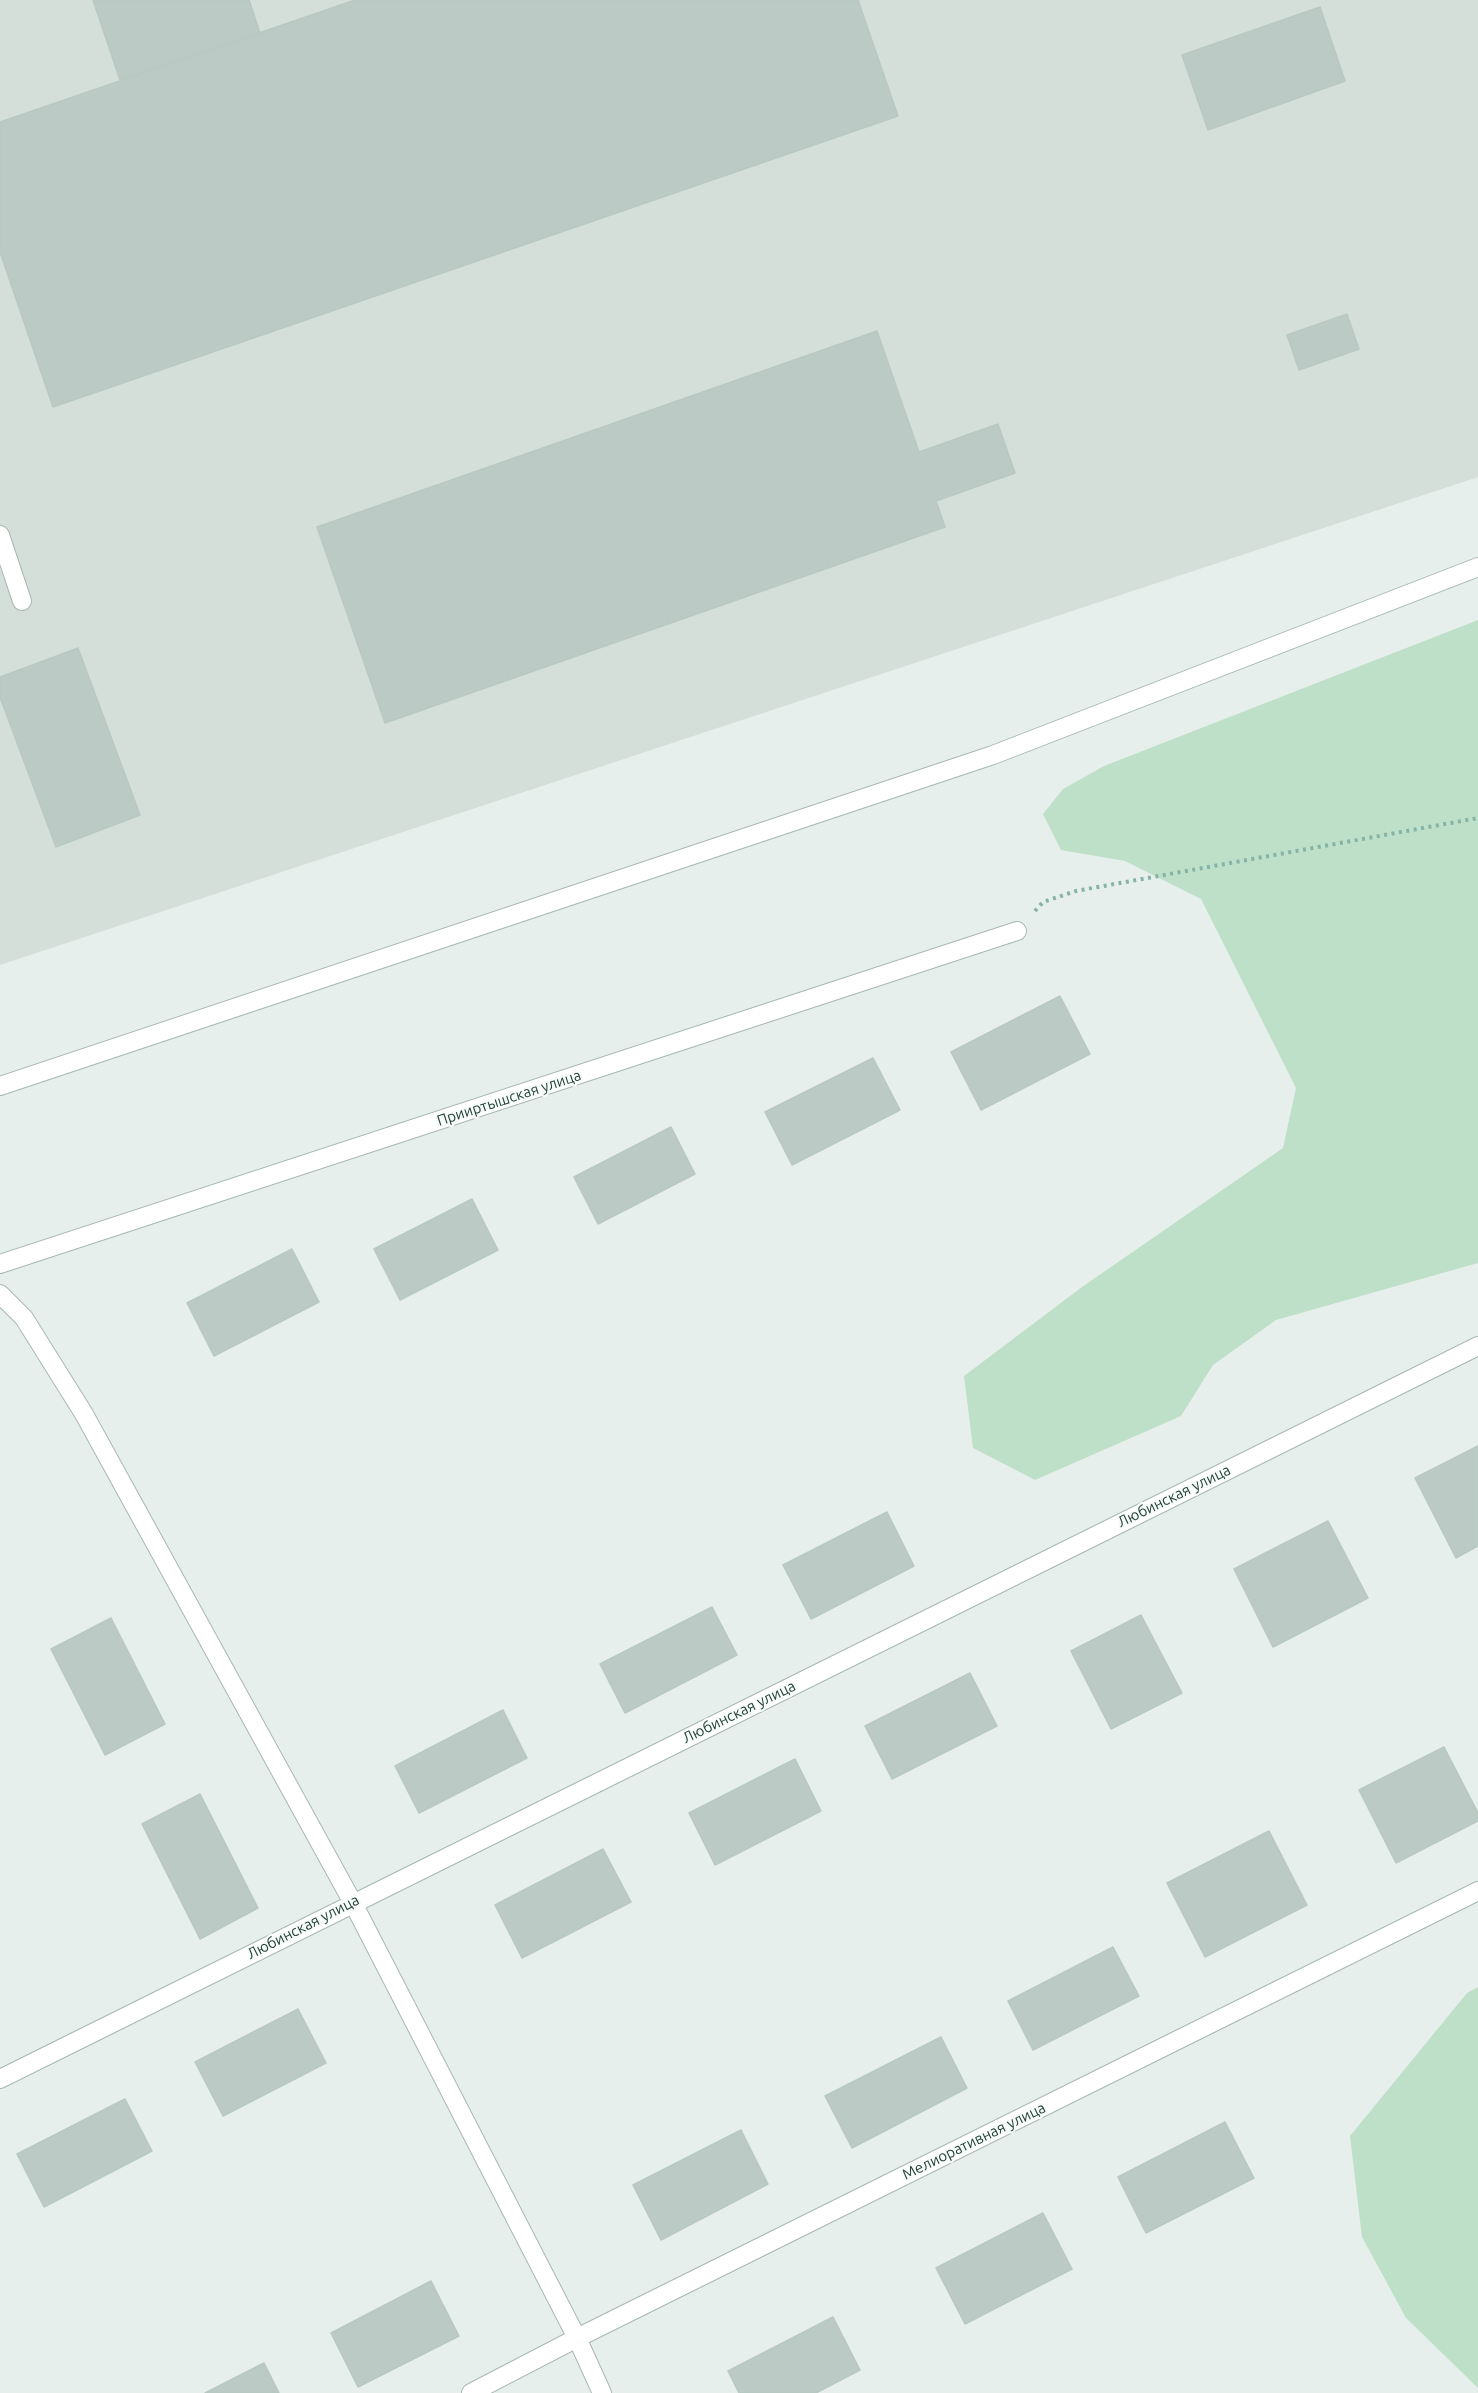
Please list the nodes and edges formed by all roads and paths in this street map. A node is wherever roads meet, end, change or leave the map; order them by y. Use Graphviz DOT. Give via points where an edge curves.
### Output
graph roads {
  1 [pos="0,535"];
  2 [pos="1478,567"];
  3 [pos="22,601"];
  4 [pos="1478,818"];
  5 [pos="1017,931"];
  6 [pos="0,1086"];
  7 [pos="0,1264"];
  8 [pos="0,1294"];
  9 [pos="1478,1346"];
  10 [pos="1478,1891"];
  11 [pos="352,1903"];
  12 [pos="0,2079"];
  13 [pos="577,2338"];
  14 [pos="471,2393"];
  15 [pos="602,2393"];
  1 -- 3 [label="street"];
  2 -- 6 [label="street" via="993,755"];
  4 -- 5 [label="path" via="1076,891 1043,902"];
  5 -- 7 [label="street, Прииртышская улица"];
  8 -- 11 [label="street" via="24,1318 84,1414"];
  9 -- 11 [label="street, Любинская улица"];
  10 -- 13 [label="street, Мелиоративная улица"];
  11 -- 12 [label="street, Любинская улица"];
  11 -- 13 [label="street"];
  13 -- 14 [label="street, Мелиоративная улица"];
  13 -- 15 [label="street"];
}
